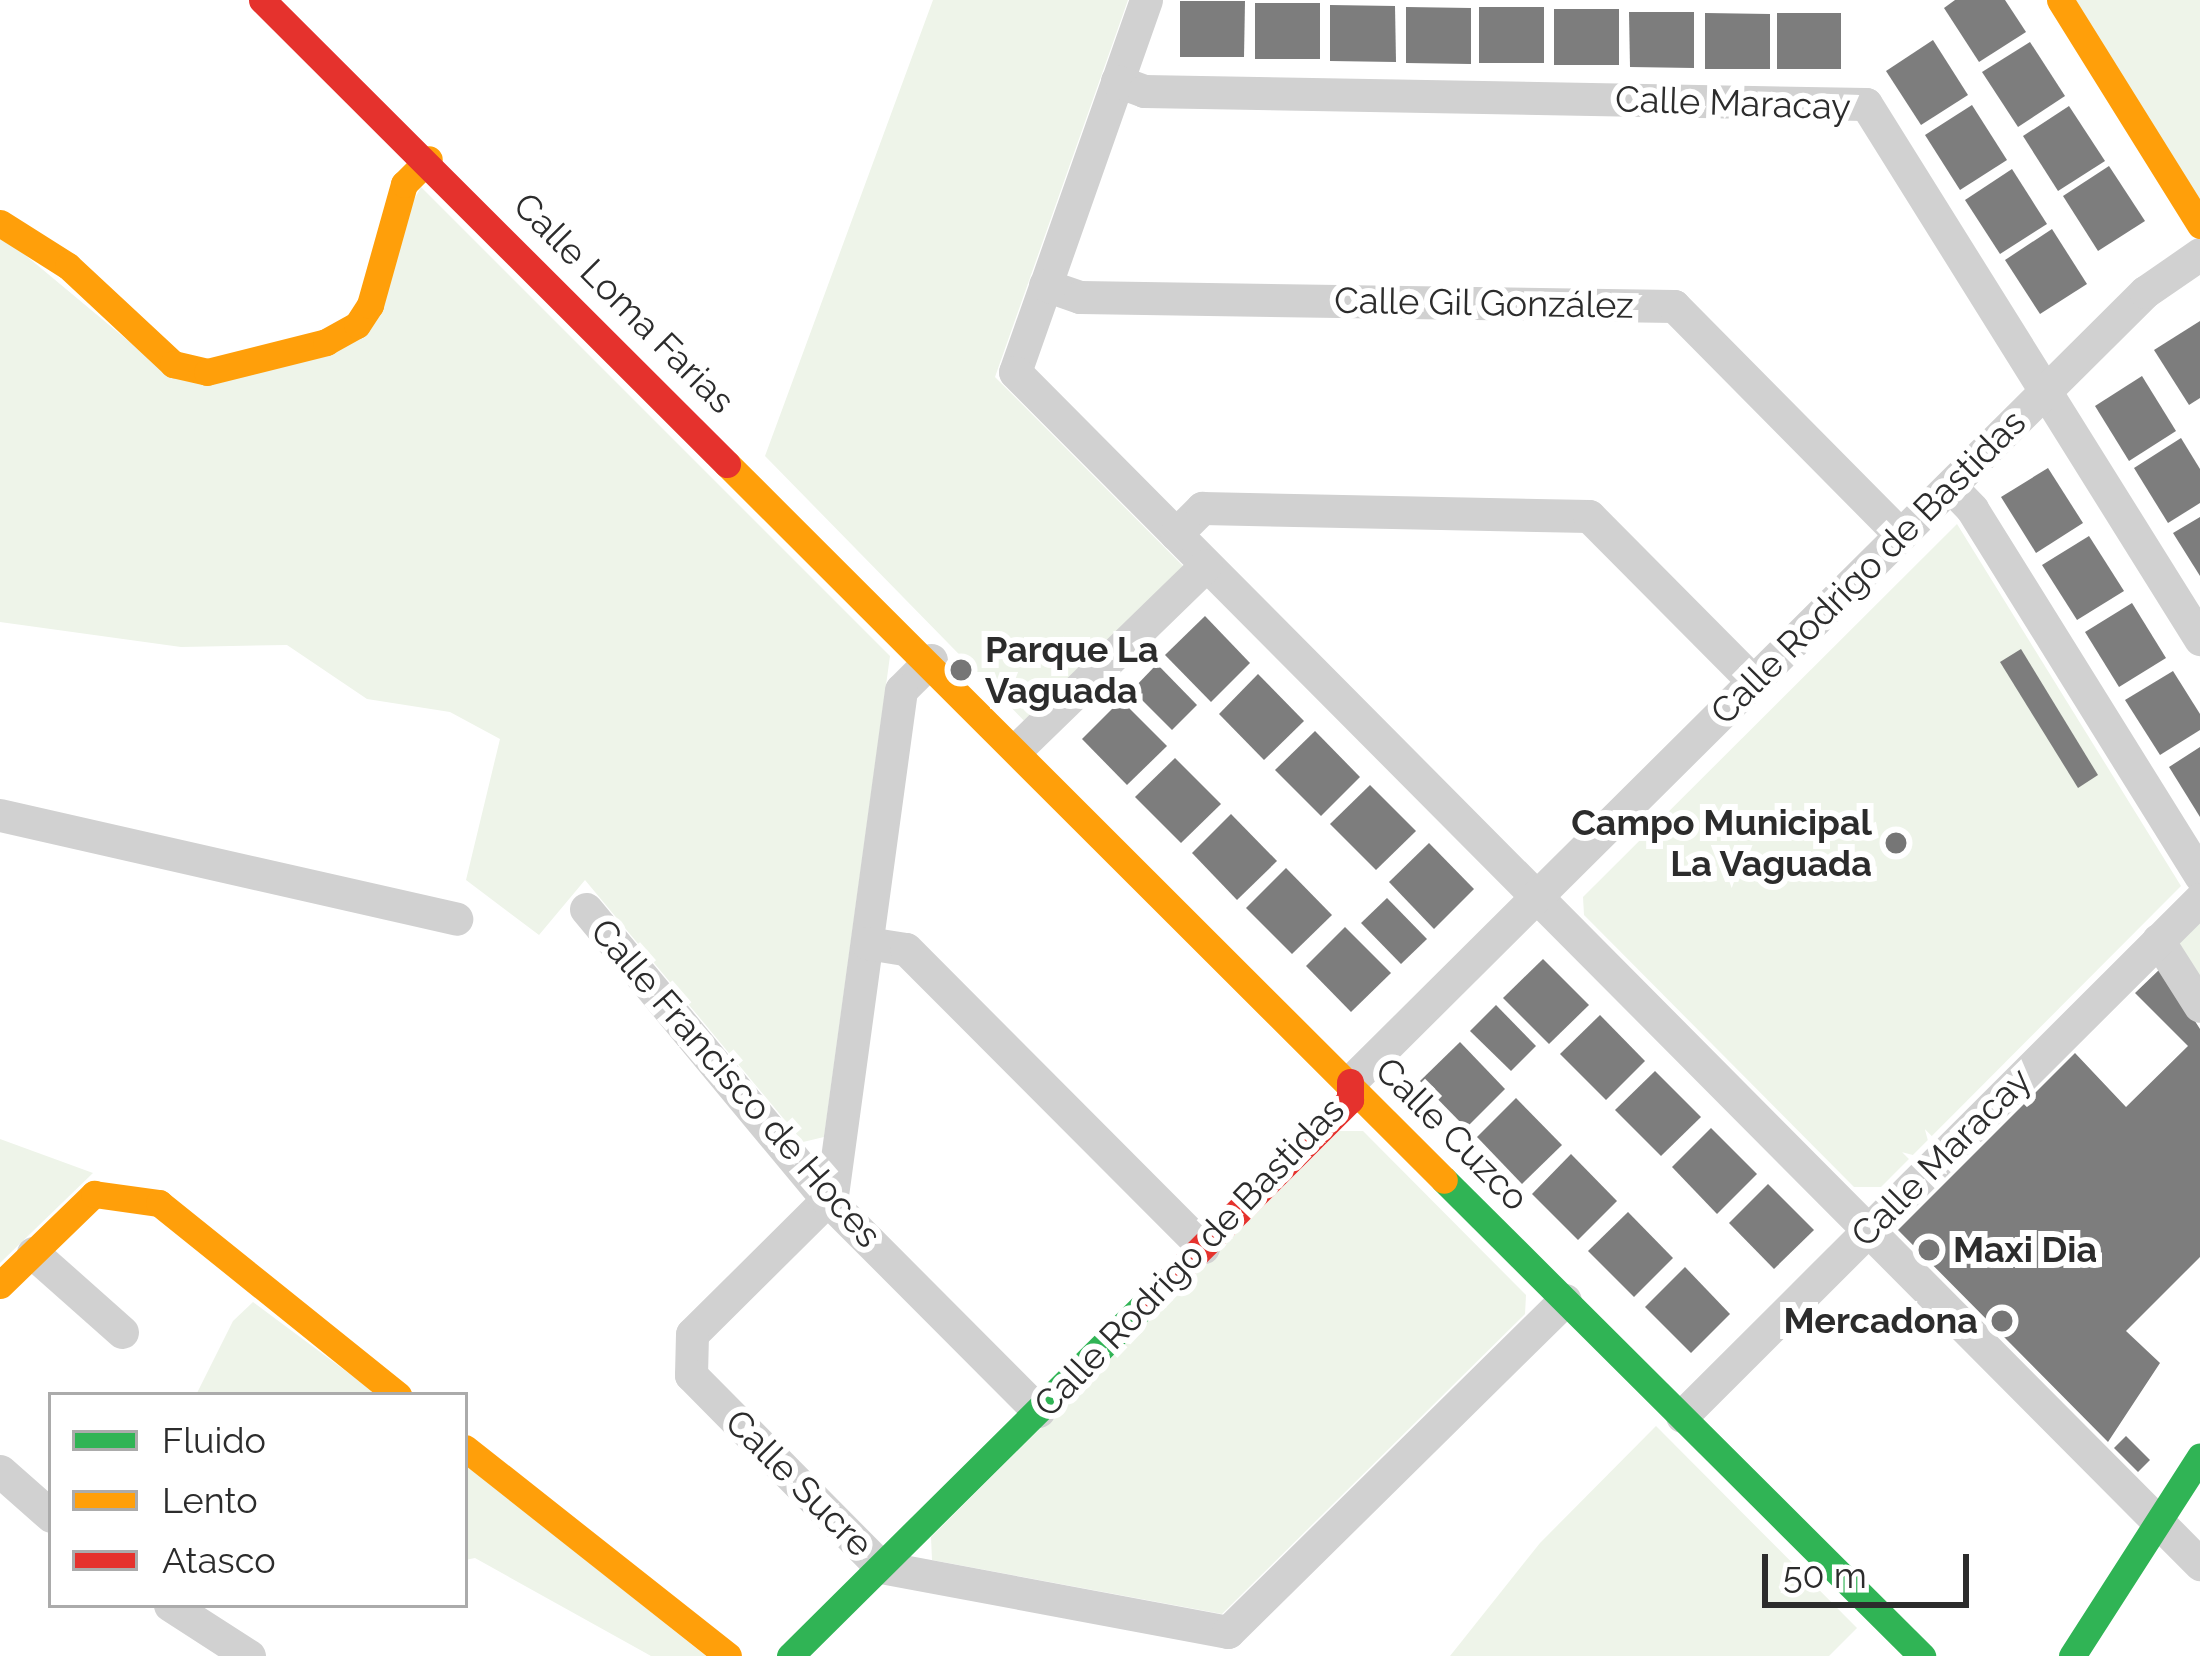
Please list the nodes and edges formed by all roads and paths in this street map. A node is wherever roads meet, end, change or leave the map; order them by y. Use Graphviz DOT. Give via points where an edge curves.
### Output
graph roads {
  1 [pos="262,0"];
  2 [pos="1146,0"];
  3 [pos="2060,0"];
  4 [pos="1117,81"];
  5 [pos="429,159"];
  6 [pos="0,223"];
  7 [pos="2200,225"];
  8 [pos="2200,254"];
  9 [pos="1045,285"];
  10 [pos="2045,391"];
  11 [pos="1950,486"];
  12 [pos="1176,534"];
  13 [pos="1901,535"];
  14 [pos="1207,565"];
  15 [pos="2200,638"];
  16 [pos="931,661"];
  17 [pos="1753,681"];
  18 [pos="1018,748"];
  19 [pos="0,815"];
  20 [pos="2200,877"];
  21 [pos="1537,897"];
  22 [pos="2200,899"];
  23 [pos="586,909"];
  24 [pos="456,920"];
  25 [pos="2158,940"];
  26 [pos="867,944"];
  27 [pos="2200,1006"];
  28 [pos="1351,1082"];
  29 [pos="828,1200"];
  30 [pos="1868,1230"];
  31 [pos="1203,1247"];
  32 [pos="33,1253"];
  33 [pos="0,1285"];
  34 [pos="1565,1300"];
  35 [pos="122,1332"];
  36 [pos="394,1392"];
  37 [pos="1038,1411"];
  38 [pos="1682,1416"];
  39 [pos="468,1450"];
  40 [pos="2200,1456"];
  41 [pos="0,1471"];
  42 [pos="2200,1492"];
  43 [pos="48,1513"];
  44 [pos="2165,1528"];
  45 [pos="2200,1564"];
  46 [pos="881,1567"];
  47 [pos="205,1615"];
  48 [pos="249,1656"];
  49 [pos="728,1656"];
  50 [pos="790,1656"];
  51 [pos="1922,1656"];
  52 [pos="2072,1656"];
  53 [pos="2095,1656"];
  1 -- 5 [label="main road, Calle Loma Farias"];
  2 -- 4 [label="street"];
  3 -- 7 [label="main road"];
  4 -- 9 [label="street"];
  4 -- 10 [label="street, Calle Maracay" via="1144,91 1866,104"];
  5 -- 6 [label="main road" via="404,184 357,326 326,342 207,371 173,364 68,266"];
  5 -- 16 [label="main road, Calle Loma Farias"];
  8 -- 10 [label="street, Calle Rodrigo de Bastidas" via="2153,284"];
  9 -- 12 [label="street" via="1015,373"];
  9 -- 13 [label="street, Calle Gil González" via="1080,297 1674,307"];
  10 -- 11 [label="street, Calle Rodrigo de Bastidas"];
  10 -- 15 [label="street, Calle Maracay"];
  11 -- 13 [label="street, Calle Rodrigo de Bastidas"];
  11 -- 20 [label="street" via="1972,509"];
  12 -- 14 [label="street"];
  12 -- 17 [label="street" via="1202,508 1588,516"];
  13 -- 17 [label="street, Calle Rodrigo de Bastidas"];
  14 -- 18 [label="street"];
  14 -- 21 [label="street"];
  16 -- 18 [label="main road, Calle Cuzco"];
  16 -- 26 [label="street" via="901,690"];
  17 -- 21 [label="street, Calle Rodrigo de Bastidas"];
  18 -- 28 [label="main road, Calle Cuzco"];
  19 -- 24 [label="street"];
  21 -- 28 [label="street, Calle Rodrigo de Bastidas"];
  21 -- 30 [label="street"];
  22 -- 25 [label="street, Calle Maracay"];
  23 -- 29 [label="street, Calle Francisco de Hoces"];
  25 -- 27 [label="street"];
  25 -- 30 [label="street, Calle Maracay"];
  26 -- 29 [label="street"];
  26 -- 31 [label="street" via="906,949"];
  28 -- 31 [label="main road, Calle Rodrigo de Bastidas" via="1350,1100"];
  28 -- 34 [label="main road, Calle Cuzco"];
  29 -- 37 [label="street, Calle Francisco de Hoces"];
  29 -- 46 [label="street, Calle Sucre" via="692,1334 691,1375"];
  30 -- 38 [label="street, Calle Maracay"];
  30 -- 44 [label="street"];
  31 -- 37 [label="main road, Calle Rodrigo de Bastidas"];
  32 -- 33 [label="main road"];
  32 -- 35 [label="street"];
  32 -- 36 [label="main road" via="94,1194 159,1203"];
  34 -- 38 [label="main road, Calle Cuzco"];
  34 -- 46 [label="street, Calle Sucre" via="1228,1632"];
  37 -- 46 [label="main road, Calle Rodrigo de Bastidas"];
  38 -- 51 [label="main road, Calle Cuzco"];
  39 -- 49 [label="main road"];
  40 -- 44 [label="main road"];
  41 -- 43 [label="street"];
  42 -- 44 [label="main road"];
  44 -- 45 [label="street"];
  44 -- 52 [label="main road"];
  44 -- 53 [label="main road"];
  46 -- 50 [label="main road, Calle Rodrigo de Bastidas"];
  47 -- 48 [label="street"];
}
